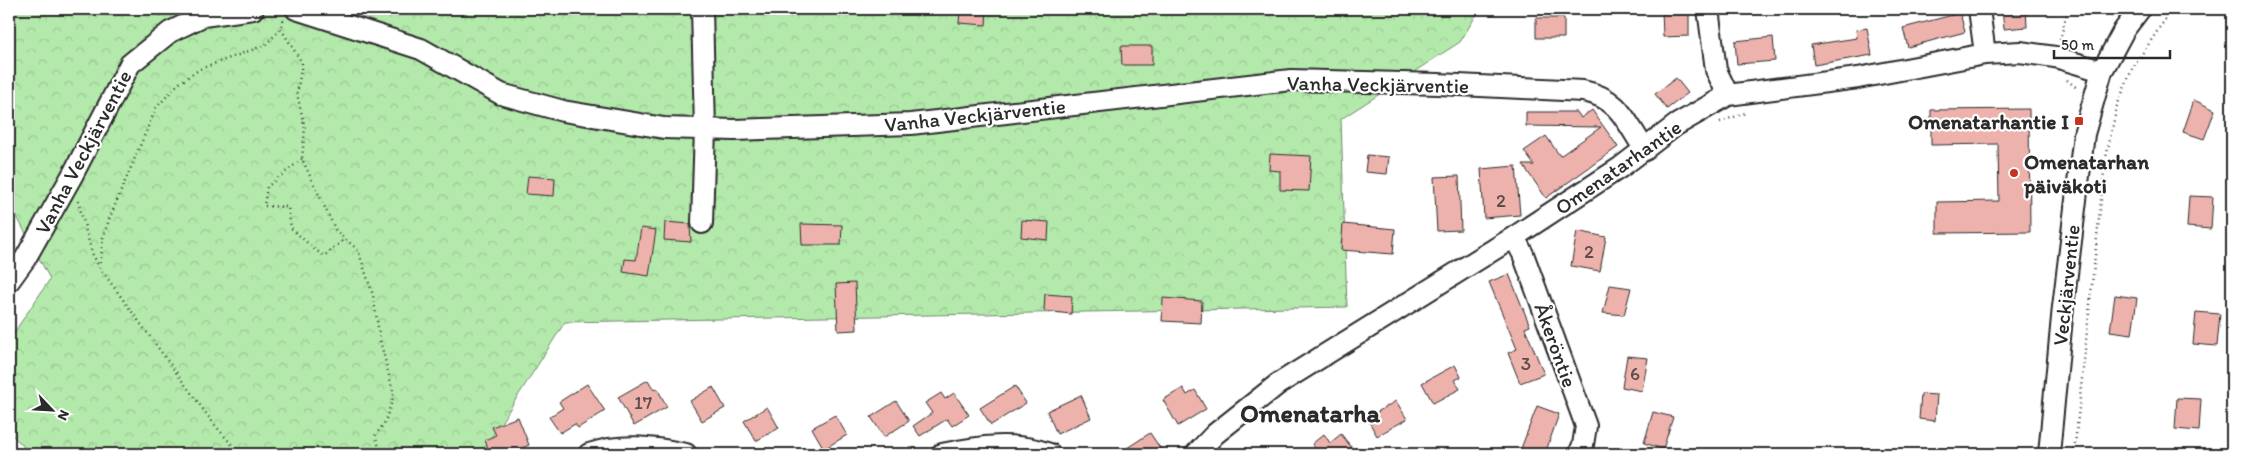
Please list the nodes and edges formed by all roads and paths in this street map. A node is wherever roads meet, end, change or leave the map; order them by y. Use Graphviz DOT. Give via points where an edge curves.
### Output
graph roads {
  1 [pos="252,9"];
  2 [pos="279,9"];
  3 [pos="285,9"];
  4 [pos="296,9"];
  5 [pos="702,9"];
  6 [pos="1708,9"];
  7 [pos="1979,9"];
  8 [pos="2068,9"];
  9 [pos="2140,9"];
  10 [pos="2172,9"];
  11 [pos="281,29"];
  12 [pos="2059,44"];
  13 [pos="1985,54"];
  14 [pos="2102,71"];
  15 [pos="2062,76"];
  16 [pos="2080,90"];
  17 [pos="1728,95"];
  18 [pos="1751,110"];
  19 [pos="1713,124"];
  20 [pos="705,129"];
  21 [pos="1645,150"];
  22 [pos="302,160"];
  23 [pos="73,174"];
  24 [pos="702,224"];
  25 [pos="1514,237"];
  26 [pos="345,239"];
  27 [pos="100,268"];
  28 [pos="9,281"];
  29 [pos="240,454"];
  30 [pos="382,454"];
  31 [pos="589,454"];
  32 [pos="686,454"];
  33 [pos="942,454"];
  34 [pos="1050,454"];
  35 [pos="1196,454"];
  36 [pos="1579,454"];
  37 [pos="2049,454"];
  38 [pos="2074,454"];
  1 -- 23 [label="street, Vanha Veckjärventie" via="203,16 170,32 130,64"];
  2 -- 3 [label="street"];
  3 -- 11 [label="path"];
  4 -- 20 [label="street, Vanha Veckjärventie" via="421,49 501,94 563,111 664,128"];
  5 -- 20 [label="street"];
  6 -- 17 [label="street" via="1716,70"];
  7 -- 13 [label="street"];
  8 -- 12 [label="path"];
  9 -- 14 [label="street, Veckjärventie" via="2124,30"];
  10 -- 38 [label="path" via="2132,69 2116,106 2106,158"];
  11 -- 22 [label="path" via="302,63 297,94 304,128"];
  11 -- 27 [label="path" via="265,45 200,69 178,84 156,108 110,217 103,238"];
  13 -- 14 [label="street, Omenatarhantie" via="2020,52 2055,57"];
  13 -- 17 [label="street, Omenatarhantie" via="1858,78"];
  14 -- 37 [label="street, Veckjärventie" via="2084,134 2077,184"];
  15 -- 16 [label="path"];
  17 -- 21 [label="street, Omenatarhantie" via="1684,120"];
  18 -- 19 [label="path"];
  20 -- 21 [label="street, Vanha Veckjärventie" via="911,124 1291,80 1583,91 1598,94 1619,108"];
  20 -- 24 [label="street"];
  21 -- 25 [label="street, Omenatarhantie"];
  22 -- 26 [label="path" via="336,231"];
  22 -- 26 [label="path" via="267,187 264,206 288,207 291,228 324,256"];
  23 -- 27 [label="path" via="81,215"];
  23 -- 28 [label="street, Vanha Veckjärventie"];
  25 -- 35 [label="street, Omenatarhantie" via="1278,384 1215,434"];
  25 -- 36 [label="street, Åkeröntie" via="1586,426"];
  26 -- 30 [label="path" via="358,250 372,295 394,395 385,422 375,436"];
  27 -- 29 [label="path" via="214,424"];
  31 -- 32 [label="street" via="599,450 644,446"];
  33 -- 34 [label="street" via="974,447 1014,446"];
}
